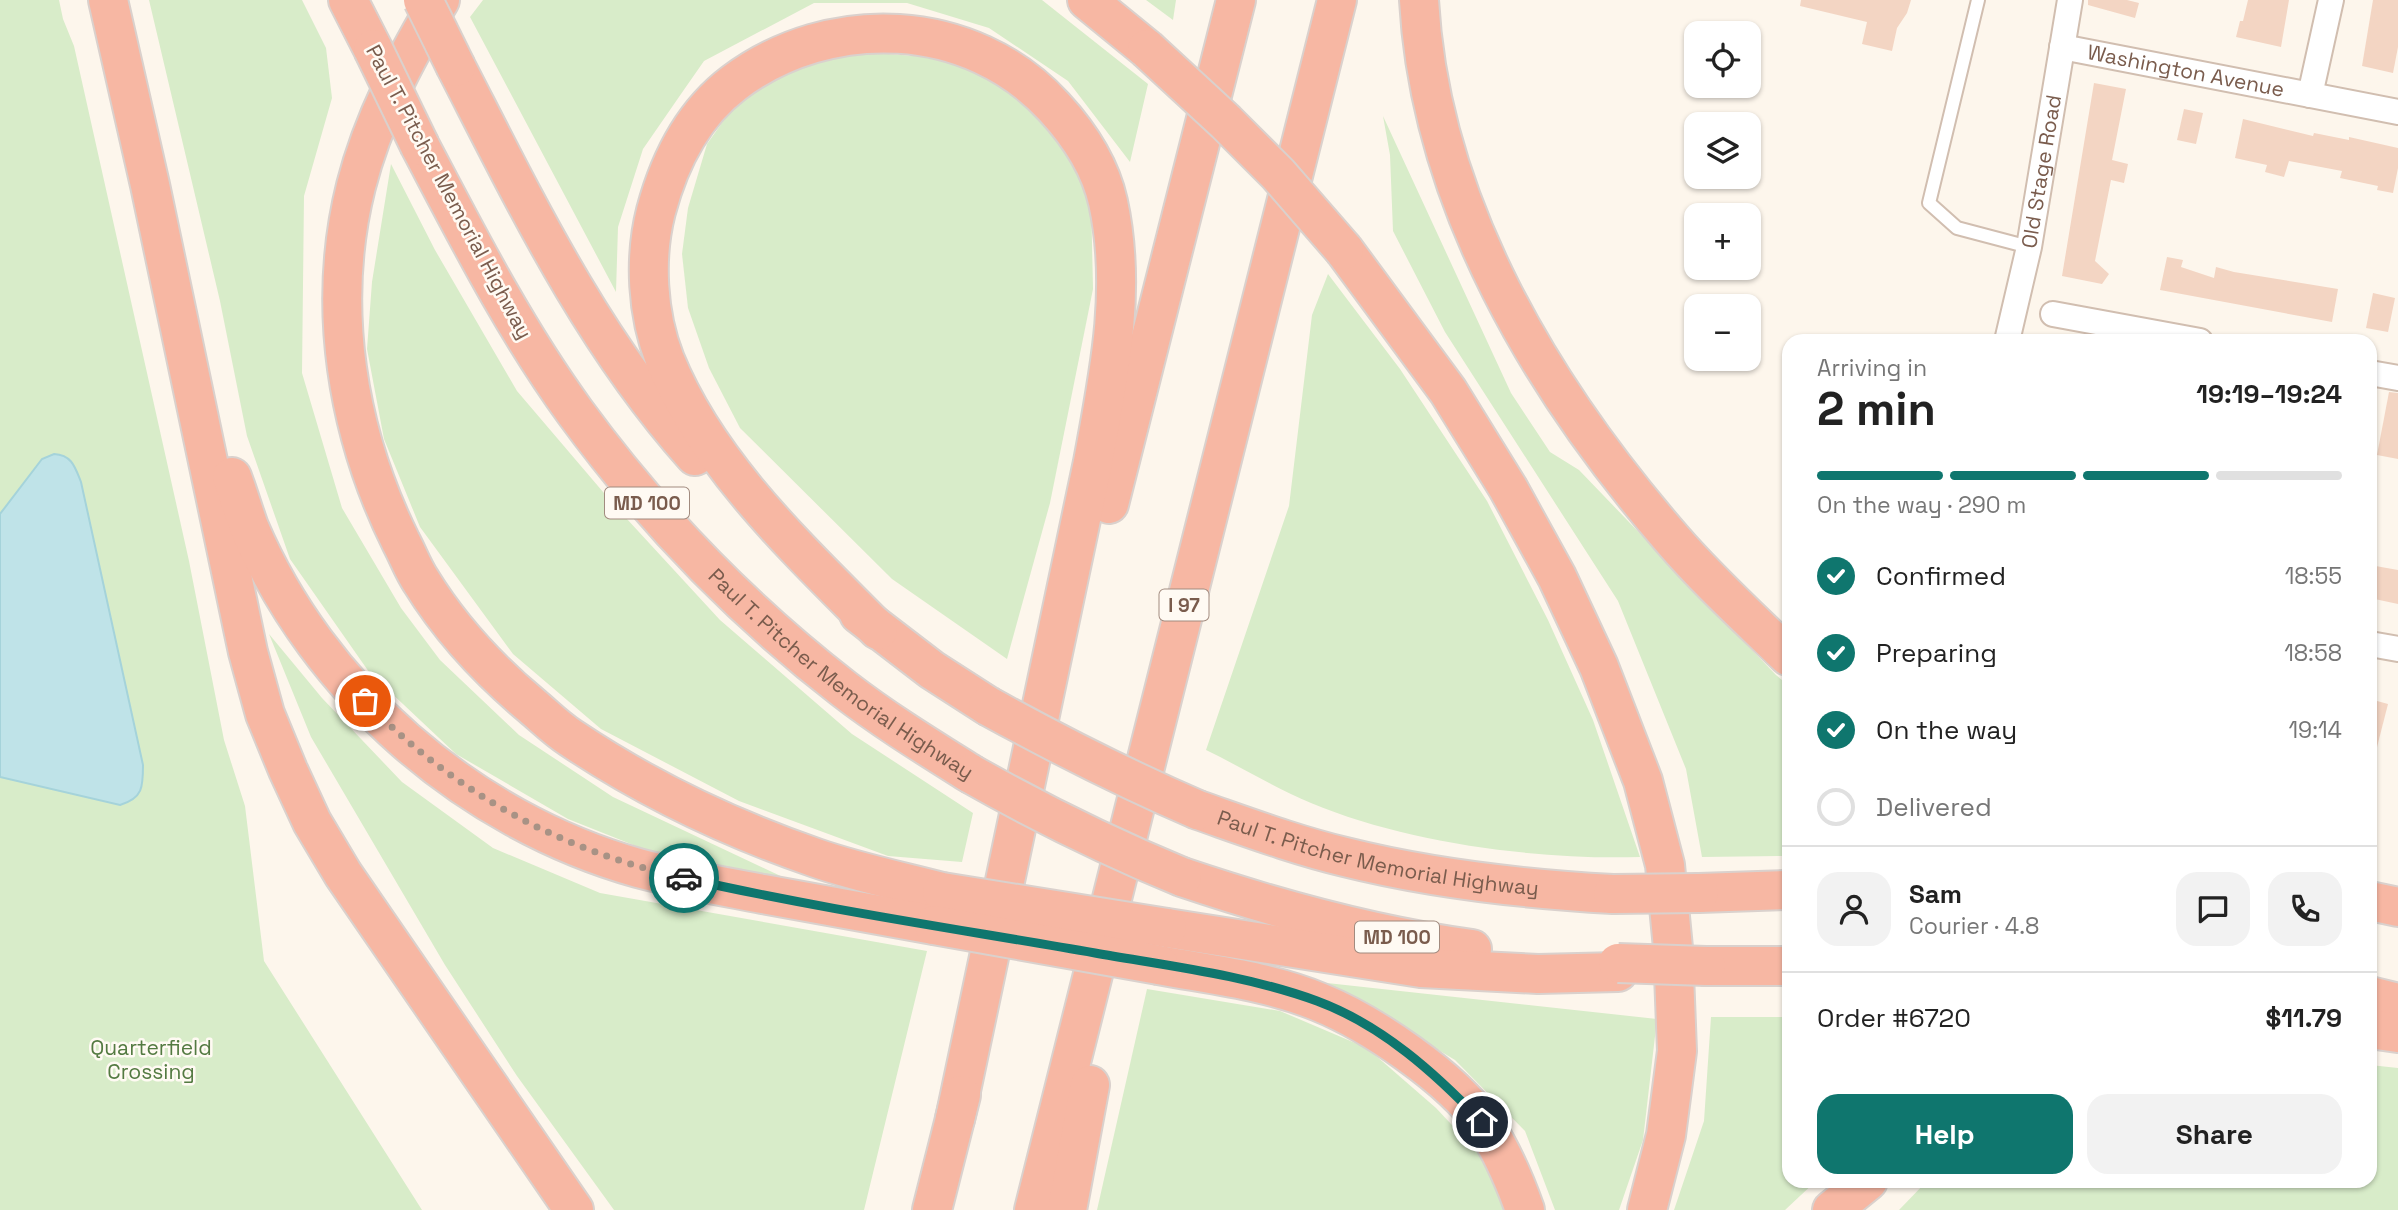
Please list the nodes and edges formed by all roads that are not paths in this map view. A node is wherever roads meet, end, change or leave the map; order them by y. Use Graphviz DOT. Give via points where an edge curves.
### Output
graph roads {
  1 [pos="108,0"];
  2 [pos="348,0"];
  3 [pos="423,0"];
  4 [pos="440,0"];
  5 [pos="1087,0"];
  6 [pos="1236,0"];
  7 [pos="1337,0"];
  8 [pos="1419,0"];
  9 [pos="1978,0"];
  10 [pos="2070,0"];
  11 [pos="2331,0"];
  12 [pos="2062,47"];
  13 [pos="2310,95"];
  14 [pos="2398,112"];
  15 [pos="150,185"];
  16 [pos="2029,247"];
  17 [pos="2053,314"];
  18 [pos="2009,334"];
  19 [pos="2162,334"];
  20 [pos="2377,374"];
  21 [pos="2398,379"];
  22 [pos="1186,595"];
  23 [pos="878,630"];
  24 [pos="2377,645"];
  25 [pos="2398,649"];
  26 [pos="1782,650"];
  27 [pos="1782,890"];
  28 [pos="938,908"];
  29 [pos="1782,966"];
  30 [pos="1618,967"];
  31 [pos="2377,998"];
  32 [pos="2398,1003"];
  33 [pos="2377,1030"];
  34 [pos="2398,1033"];
  35 [pos="955,1119"];
  36 [pos="1859,1188"];
  37 [pos="575,1210"];
  38 [pos="932,1210"];
  39 [pos="1034,1210"];
  40 [pos="1067,1210"];
  41 [pos="1525,1210"];
  42 [pos="1647,1210"];
  43 [pos="1832,1210"];
  1 -- 15 [label="highway"];
  2 -- 30 [label="highway, Paul T. Pitcher Memorial Highway / MD 100, bridge" via="494,286 575,412 640,496 701,561 763,622 844,689 907,734 1042,814 1182,877 1272,907 1402,938"];
  3 -- 23 [label="highway, Paul T. Pitcher Memorial Highway / MD 100, bridge" via="544,237 623,364 684,444 741,507 798,565"];
  4 -- 28 [label="highway" via="374,125 355,188 344,258 342,338 355,414 380,500 421,580 456,630 507,685 568,736 646,784 727,825"];
  5 -- 42 [label="highway, bridge" via="1226,122 1344,250 1448,391 1508,488 1599,667 1643,781 1665,865 1673,948 1677,1051 1666,1135"];
  6 -- 35 [label="highway"];
  7 -- 22 [label="highway, I 97"];
  8 -- 26 [label="highway" via="1424,60 1457,191 1522,327 1562,394 1672,540"];
  9 -- 16 [label="lane" via="1929,203 1957,229"];
  10 -- 12 [label="street, Old Stage Road"];
  11 -- 13 [label="street"];
  12 -- 13 [label="street, Washington Avenue"];
  12 -- 16 [label="street, Old Stage Road"];
  13 -- 14 [label="street, Washington Avenue"];
  15 -- 28 [label="highway" via="225,455 250,527 313,640 396,732 456,780 517,818 573,845 638,868 708,884"];
  15 -- 37 [label="highway" via="248,652 270,725 312,822 343,874"];
  16 -- 18 [label="street, Old Stage Road"];
  17 -- 19 [label="street"];
  20 -- 21 [label="street"];
  22 -- 39 [label="highway, I 97"];
  22 -- 40 [label="highway"];
  23 -- 27 [label="highway, Paul T. Pitcher Memorial Highway / MD 100, bridge" via="988,706 1067,750 1198,810 1273,837 1411,871 1544,890 1614,894"];
  23 -- 35 [label="highway" via="786,537 714,448 664,358 652,310 648,267 652,227 680,145 731,85 775,57 816,41 868,33 916,34 994,61 1039,90 1068,121 1092,160 1107,198 1116,247 1112,357 1096,449"];
  24 -- 25 [label="street"];
  28 -- 30 [label="highway, bridge" via="1167,928 1421,968 1538,974"];
  28 -- 41 [label="highway, bridge" via="1159,965 1263,985 1319,1002 1366,1025 1408,1052 1482,1122 1508,1164"];
  29 -- 30 [label="highway, bridge"];
  31 -- 32 [label="highway"];
  33 -- 34 [label="highway"];
  35 -- 38 [label="highway"];
  36 -- 43 [label="highway"];
}
